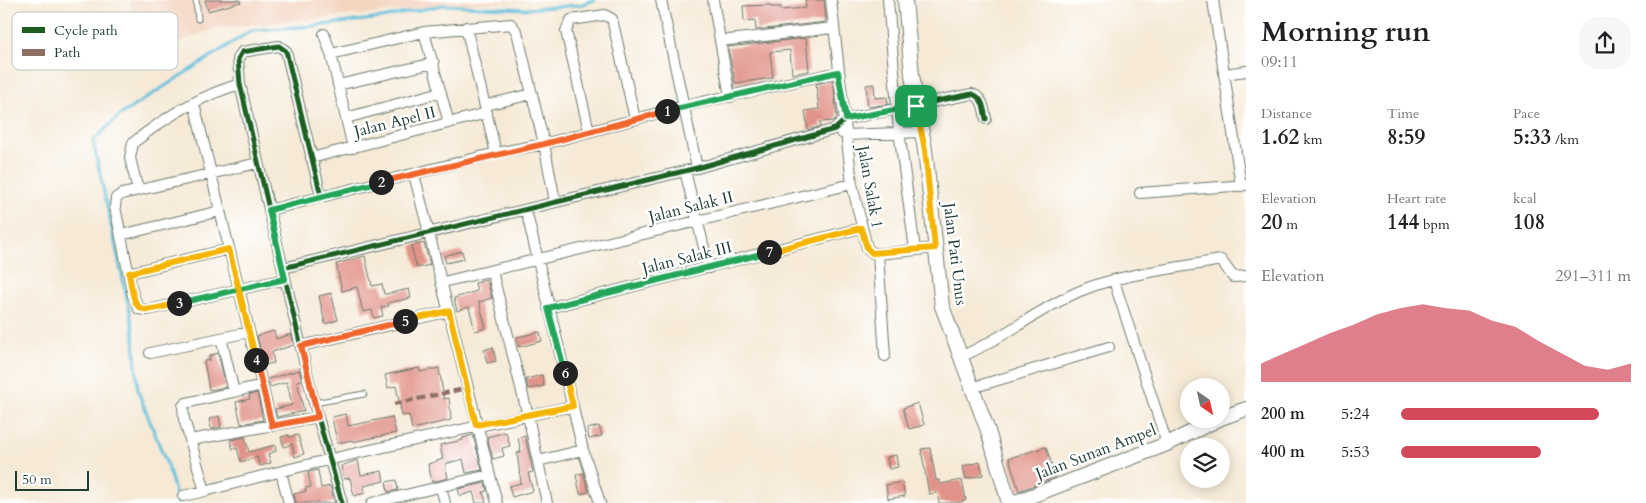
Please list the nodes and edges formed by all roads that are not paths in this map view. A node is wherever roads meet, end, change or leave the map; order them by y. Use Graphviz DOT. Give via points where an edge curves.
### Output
graph roads {
  1 [pos="196,0"];
  2 [pos="661,0"];
  3 [pos="712,0"];
  4 [pos="830,0"];
  5 [pos="888,0"];
  6 [pos="905,0"];
  7 [pos="1213,0"];
  8 [pos="198,19"];
  9 [pos="466,28"];
  10 [pos="834,28"];
  11 [pos="424,32"];
  12 [pos="324,34"];
  13 [pos="720,41"];
  14 [pos="331,54"];
  15 [pos="434,63"];
  16 [pos="1246,71"];
  17 [pos="838,72"];
  18 [pos="1224,74"];
  19 [pos="240,84"];
  20 [pos="338,85"];
  21 [pos="440,92"];
  22 [pos="532,94"];
  23 [pos="730,97"];
  24 [pos="194,103"];
  25 [pos="684,106"];
  26 [pos="908,107"];
  27 [pos="486,109"];
  28 [pos="346,118"];
  29 [pos="635,119"];
  30 [pos="846,119"];
  31 [pos="986,119"];
  32 [pos="449,124"];
  33 [pos="834,129"];
  34 [pos="589,131"];
  35 [pos="910,131"];
  36 [pos="846,135"];
  37 [pos="544,144"];
  38 [pos="353,148"];
  39 [pos="496,153"];
  40 [pos="311,158"];
  41 [pos="258,163"];
  42 [pos="698,168"];
  43 [pos="684,170"];
  44 [pos="414,174"];
  45 [pos="211,175"];
  46 [pos="852,184"];
  47 [pos="1243,185"];
  48 [pos="138,190"];
  49 [pos="1140,193"];
  50 [pos="321,196"];
  51 [pos="555,201"];
  52 [pos="269,210"];
  53 [pos="526,210"];
  54 [pos="220,211"];
  55 [pos="697,221"];
  56 [pos="861,228"];
  57 [pos="429,232"];
  58 [pos="121,235"];
  59 [pos="229,249"];
  60 [pos="925,249"];
  61 [pos="878,254"];
  62 [pos="537,260"];
  63 [pos="283,268"];
  64 [pos="709,268"];
  65 [pos="492,271"];
  66 [pos="129,273"];
  67 [pos="1246,276"];
  68 [pos="285,279"];
  69 [pos="1114,281"];
  70 [pos="443,282"];
  71 [pos="239,289"];
  72 [pos="548,308"];
  73 [pos="449,311"];
  74 [pos="249,332"];
  75 [pos="221,338"];
  76 [pos="301,346"];
  77 [pos="1109,347"];
  78 [pos="150,353"];
  79 [pos="885,356"];
  80 [pos="960,357"];
  81 [pos="262,385"];
  82 [pos="972,388"];
  83 [pos="234,392"];
  84 [pos="364,394"];
  85 [pos="314,403"];
  86 [pos="573,406"];
  87 [pos="1246,408"];
  88 [pos="1230,414"];
  89 [pos="528,416"];
  90 [pos="318,417"];
  91 [pos="476,425"];
  92 [pos="272,426"];
  93 [pos="1200,428"];
  94 [pos="190,440"];
  95 [pos="1167,444"];
  96 [pos="583,450"];
  97 [pos="330,459"];
  98 [pos="538,461"];
  99 [pos="281,472"];
  100 [pos="489,475"];
  101 [pos="441,487"];
  102 [pos="204,491"];
  103 [pos="183,496"];
  104 [pos="389,501"];
  105 [pos="289,503"];
  106 [pos="342,503"];
  107 [pos="372,503"];
  108 [pos="445,503"];
  109 [pos="497,503"];
  110 [pos="547,503"];
  111 [pos="600,503"];
  112 [pos="1011,503"];
  1 -- 8 [label="lane"];
  2 -- 25 [label="street"];
  3 -- 13 [label="street"];
  4 -- 10 [label="street, Jalan Salak 1"];
  5 -- 26 [label="street"];
  6 -- 26 [label="main road, Jalan Pati Unus"];
  7 -- 18 [label="street"];
  9 -- 11 [label="street"];
  9 -- 22 [label="street" via="506,23 514,27"];
  9 -- 27 [label="street"];
  10 -- 13 [label="street"];
  10 -- 17 [label="street, Jalan Salak 1"];
  11 -- 14 [label="street"];
  11 -- 15 [label="street"];
  12 -- 14 [label="street"];
  13 -- 23 [label="street"];
  14 -- 20 [label="street"];
  15 -- 20 [label="street"];
  15 -- 21 [label="street"];
  16 -- 18 [label="street"];
  17 -- 23 [label="street"];
  17 -- 30 [label="street, Jalan Salak 1"];
  18 -- 47 [label="street"];
  19 -- 24 [label="street" via="215,91"];
  19 -- 40 [label="street" via="238,59 242,52 284,48"];
  19 -- 41 [label="street"];
  20 -- 28 [label="street"];
  21 -- 28 [label="street"];
  21 -- 32 [label="street"];
  22 -- 27 [label="street, Jalan Apel II"];
  22 -- 37 [label="street"];
  23 -- 25 [label="street"];
  24 -- 45 [label="street"];
  24 -- 48 [label="street" via="133,143 130,158"];
  25 -- 29 [label="street"];
  25 -- 42 [label="street"];
  26 -- 30 [label="street"];
  26 -- 31 [label="street" via="972,94 982,103"];
  26 -- 35 [label="main road, Jalan Pati Unus"];
  26 -- 35 [label="street"];
  27 -- 32 [label="street, Jalan Apel II"];
  27 -- 39 [label="street"];
  28 -- 38 [label="street"];
  29 -- 34 [label="street"];
  29 -- 34 [label="street" via="612,19 605,15 576,19 567,24 566,31"];
  30 -- 33 [label="street"];
  30 -- 36 [label="street, Jalan Salak 1"];
  32 -- 38 [label="street, Jalan Apel II"];
  33 -- 36 [label="street"];
  33 -- 42 [label="street"];
  34 -- 37 [label="street"];
  35 -- 36 [label="street"];
  35 -- 60 [label="main road, Jalan Pati Unus"];
  35 -- 60 [label="street"];
  36 -- 46 [label="street, Jalan Salak 1"];
  37 -- 39 [label="street"];
  37 -- 51 [label="street"];
  38 -- 40 [label="street, Jalan Apel II"];
  39 -- 44 [label="street"];
  40 -- 50 [label="street"];
  41 -- 45 [label="street"];
  41 -- 52 [label="street"];
  42 -- 43 [label="street"];
  43 -- 51 [label="street"];
  43 -- 55 [label="street"];
  44 -- 50 [label="street"];
  44 -- 57 [label="street"];
  45 -- 48 [label="street"];
  45 -- 54 [label="street"];
  46 -- 55 [label="street, Jalan Salak II"];
  46 -- 56 [label="street, Jalan Salak 1"];
  47 -- 49 [label="street"];
  48 -- 58 [label="street" via="122,194 115,200"];
  50 -- 52 [label="street"];
  51 -- 53 [label="street"];
  52 -- 63 [label="street"];
  53 -- 57 [label="street"];
  53 -- 62 [label="street"];
  54 -- 58 [label="street"];
  54 -- 59 [label="street"];
  55 -- 62 [label="street, Jalan Salak II"];
  55 -- 64 [label="street"];
  56 -- 61 [label="street, Jalan Salak 1" via="869,251"];
  56 -- 64 [label="street, Jalan Salak III"];
  57 -- 63 [label="street"];
  57 -- 70 [label="street"];
  58 -- 66 [label="street"];
  59 -- 66 [label="street"];
  59 -- 71 [label="street"];
  60 -- 61 [label="street"];
  60 -- 80 [label="main road, Jalan Pati Unus"];
  61 -- 79 [label="street"];
  62 -- 65 [label="street, Jalan Salak II"];
  62 -- 72 [label="street"];
  63 -- 68 [label="street"];
  64 -- 72 [label="street, Jalan Salak III"];
  65 -- 70 [label="street, Jalan Salak II"];
  65 -- 89 [label="street"];
  66 -- 71 [label="street" via="135,303 144,311"];
  67 -- 69 [label="street" via="1233,277 1221,260"];
  68 -- 71 [label="street"];
  68 -- 76 [label="street"];
  69 -- 80 [label="street" via="1100,283 1057,302 996,340"];
  69 -- 95 [label="street"];
  70 -- 73 [label="street"];
  71 -- 74 [label="street"];
  72 -- 86 [label="street"];
  73 -- 76 [label="street"];
  73 -- 91 [label="street"];
  74 -- 75 [label="street"];
  74 -- 81 [label="street"];
  75 -- 78 [label="street"];
  75 -- 83 [label="street"];
  76 -- 85 [label="street"];
  77 -- 82 [label="street"];
  80 -- 82 [label="main road, Jalan Pati Unus"];
  81 -- 83 [label="street"];
  81 -- 92 [label="street"];
  82 -- 112 [label="main road, Jalan Pati Unus"];
  83 -- 94 [label="street" via="184,404 182,412"];
  84 -- 85 [label="lane"];
  85 -- 90 [label="street"];
  86 -- 89 [label="street"];
  86 -- 96 [label="street"];
  87 -- 88 [label="main road, Jalan Sunan Ampel"];
  89 -- 91 [label="street"];
  89 -- 98 [label="street"];
  90 -- 92 [label="street"];
  90 -- 97 [label="street"];
  91 -- 97 [label="street"];
  91 -- 100 [label="street"];
  92 -- 94 [label="street"];
  93 -- 95 [label="main road, Jalan Sunan Ampel"];
  94 -- 102 [label="street"];
  95 -- 112 [label="main road, Jalan Sunan Ampel"];
  96 -- 98 [label="street"];
  96 -- 111 [label="street"];
  97 -- 99 [label="street"];
  97 -- 106 [label="street"];
  98 -- 110 [label="street"];
  99 -- 102 [label="street"];
  99 -- 105 [label="street"];
  100 -- 101 [label="street"];
  100 -- 109 [label="street"];
  101 -- 104 [label="street"];
  101 -- 108 [label="street"];
  102 -- 103 [label="street"];
  104 -- 107 [label="street"];
}
